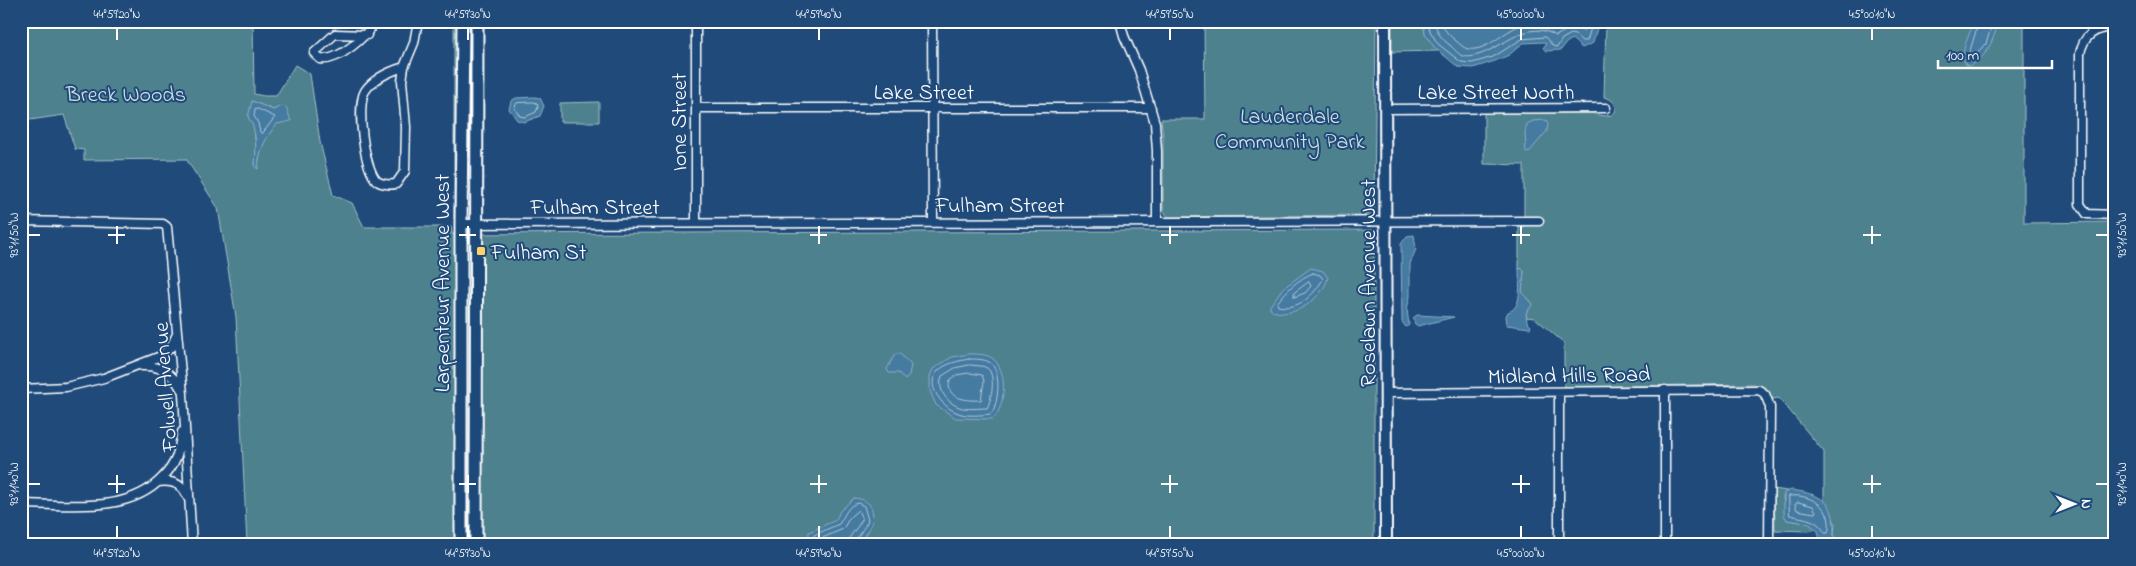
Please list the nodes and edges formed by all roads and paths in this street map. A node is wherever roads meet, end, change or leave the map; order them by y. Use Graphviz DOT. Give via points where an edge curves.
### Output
graph roads {
  1 [pos="376,21"];
  2 [pos="418,21"];
  3 [pos="463,21"];
  4 [pos="477,21"];
  5 [pos="696,21"];
  6 [pos="932,21"];
  7 [pos="1120,21"];
  8 [pos="1385,21"];
  9 [pos="2115,27"];
  10 [pos="367,35"];
  11 [pos="404,67"];
  12 [pos="696,108"];
  13 [pos="933,108"];
  14 [pos="1151,108"];
  15 [pos="1606,108"];
  16 [pos="1385,109"];
  17 [pos="2115,215"];
  18 [pos="21,221"];
  19 [pos="1385,221"];
  20 [pos="1539,221"];
  21 [pos="696,222"];
  22 [pos="932,222"];
  23 [pos="1157,222"];
  24 [pos="461,224"];
  25 [pos="476,224"];
  26 [pos="178,332"];
  27 [pos="132,367"];
  28 [pos="21,389"];
  29 [pos="1665,390"];
  30 [pos="1386,393"];
  31 [pos="1559,393"];
  32 [pos="183,394"];
  33 [pos="184,423"];
  34 [pos="158,482"];
  35 [pos="21,504"];
  36 [pos="190,504"];
  37 [pos="192,545"];
  38 [pos="461,545"];
  39 [pos="476,545"];
  40 [pos="1386,545"];
  41 [pos="1559,545"];
  42 [pos="1665,545"];
  43 [pos="1769,545"];
  1 -- 10 [label="street"];
  2 -- 11 [label="street" via="414,43"];
  3 -- 24 [label="main road, Larpenteur Avenue West"];
  4 -- 25 [label="main road, Larpenteur Avenue West"];
  5 -- 12 [label="street, Ione Street"];
  6 -- 13 [label="street"];
  7 -- 14 [label="street"];
  8 -- 16 [label="street, Roselawn Avenue West"];
  9 -- 17 [label="street" via="2092,32 2082,45 2080,54 2080,204 2085,213"];
  10 -- 10 [label="street" via="332,59 320,59 314,53 335,34"];
  11 -- 11 [label="street" via="368,87 362,97 366,155 373,175 385,184 396,184 405,171"];
  12 -- 13 [label="street, Lake Street"];
  12 -- 21 [label="street, Ione Street"];
  13 -- 14 [label="street, Lake Street"];
  13 -- 22 [label="street"];
  14 -- 23 [label="street" via="1156,136"];
  15 -- 16 [label="street, Lake Street North"];
  16 -- 19 [label="street, Roselawn Avenue West"];
  18 -- 26 [label="street, Folwell Avenue" via="163,224 167,227"];
  19 -- 20 [label="street, Fulham Street"];
  19 -- 23 [label="street, Fulham Street"];
  19 -- 30 [label="street, Roselawn Avenue West"];
  21 -- 22 [label="street, Fulham Street"];
  21 -- 25 [label="street, Fulham Street"];
  22 -- 23 [label="street, Fulham Street"];
  24 -- 25 [label="street, Fulham Street"];
  24 -- 38 [label="main road, Larpenteur Avenue West"];
  25 -- 39 [label="main road, Larpenteur Avenue West"];
  26 -- 27 [label="street" via="166,353"];
  26 -- 32 [label="street, Folwell Avenue"];
  27 -- 28 [label="street" via="85,383 50,389"];
  27 -- 32 [label="street" via="149,366 164,370 177,382"];
  29 -- 31 [label="street, Midland Hills Road"];
  29 -- 42 [label="street"];
  29 -- 43 [label="street, Midland Hills Road" via="1753,390 1765,394 1770,407"];
  30 -- 31 [label="street, Midland Hills Road"];
  30 -- 40 [label="street, Roselawn Avenue West"];
  31 -- 41 [label="street"];
  32 -- 33 [label="street, Folwell Avenue"];
  33 -- 34 [label="street" via="176,459"];
  33 -- 36 [label="street, Folwell Avenue"];
  34 -- 35 [label="street" via="142,494 116,503"];
  34 -- 36 [label="street" via="177,484 184,490"];
  36 -- 37 [label="street, Folwell Avenue"];
}
